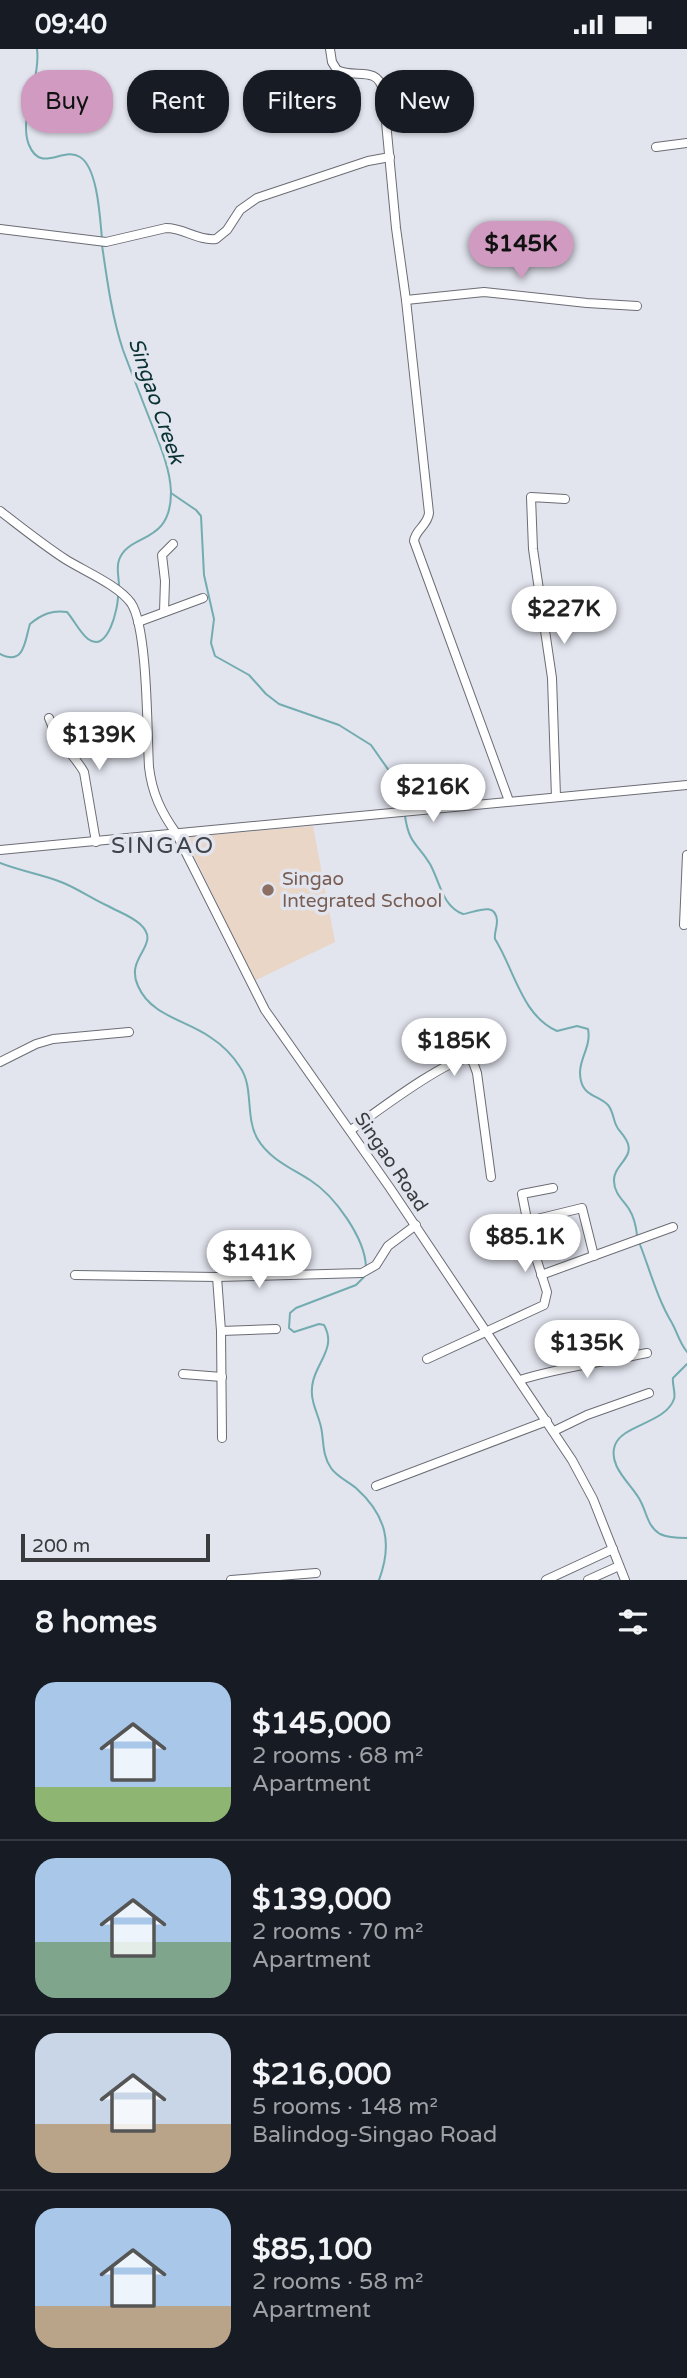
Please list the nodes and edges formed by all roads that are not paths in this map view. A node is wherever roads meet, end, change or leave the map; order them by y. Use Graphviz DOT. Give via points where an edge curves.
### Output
graph roads {
  1 [pos="330,49"];
  2 [pos="687,143"];
  3 [pos="656,147"];
  4 [pos="390,157"];
  5 [pos="0,229"];
  6 [pos="407,300"];
  7 [pos="637,306"];
  8 [pos="565,499"];
  9 [pos="0,511"];
  10 [pos="173,544"];
  11 [pos="203,599"];
  12 [pos="164,612"];
  13 [pos="138,622"];
  14 [pos="49,718"];
  15 [pos="687,785"];
  16 [pos="556,797"];
  17 [pos="509,801"];
  18 [pos="176,832"];
  19 [pos="96,842"];
  20 [pos="0,851"];
  21 [pos="687,855"];
  22 [pos="684,925"];
  23 [pos="129,1032"];
  24 [pos="0,1062"];
  25 [pos="351,1130"];
  26 [pos="491,1177"];
  27 [pos="553,1188"];
  28 [pos="527,1224"];
  29 [pos="416,1225"];
  30 [pos="673,1227"];
  31 [pos="594,1256"];
  32 [pos="75,1275"];
  33 [pos="541,1275"];
  34 [pos="217,1276"];
  35 [pos="276,1329"];
  36 [pos="486,1330"];
  37 [pos="221,1331"];
  38 [pos="647,1353"];
  39 [pos="427,1359"];
  40 [pos="183,1374"];
  41 [pos="222,1377"];
  42 [pos="520,1380"];
  43 [pos="649,1393"];
  44 [pos="547,1421"];
  45 [pos="554,1431"];
  46 [pos="222,1438"];
  47 [pos="376,1486"];
  48 [pos="613,1549"];
  49 [pos="620,1566"];
  50 [pos="316,1573"];
  51 [pos="231,1580"];
  52 [pos="546,1580"];
  53 [pos="588,1580"];
  54 [pos="625,1580"];
  1 -- 4 [label="street" via="337,70 379,79"];
  2 -- 3 [label="street"];
  4 -- 5 [label="street" via="257,198 240,210 216,239 176,228 106,242"];
  4 -- 6 [label="street"];
  6 -- 7 [label="street" via="484,292"];
  6 -- 17 [label="street" via="429,513 414,541"];
  8 -- 16 [label="street" via="531,496 533,549 552,678"];
  9 -- 13 [label="street" via="61,557 123,595"];
  10 -- 12 [label="street" via="162,555"];
  11 -- 12 [label="street"];
  12 -- 13 [label="street"];
  13 -- 18 [label="street, Singao Road" via="151,782 160,808"];
  14 -- 19 [label="street" via="56,738 84,772"];
  15 -- 16 [label="street"];
  16 -- 17 [label="street"];
  17 -- 18 [label="street"];
  18 -- 19 [label="street"];
  18 -- 25 [label="street, Singao Road" via="260,1002"];
  19 -- 20 [label="street"];
  21 -- 22 [label="street"];
  23 -- 24 [label="street" via="53,1039"];
  25 -- 26 [label="street" via="437,1072 470,1059 477,1073"];
  25 -- 29 [label="street, Singao Road"];
  27 -- 28 [label="street" via="522,1195"];
  28 -- 31 [label="street" via="582,1208"];
  28 -- 33 [label="street"];
  29 -- 34 [label="street" via="388,1246 373,1268 362,1273"];
  29 -- 36 [label="street, Singao Road"];
  30 -- 31 [label="street"];
  31 -- 33 [label="street"];
  32 -- 34 [label="street"];
  33 -- 36 [label="street" via="547,1292 544,1305"];
  34 -- 37 [label="street"];
  35 -- 37 [label="street"];
  36 -- 39 [label="street"];
  36 -- 42 [label="street, Singao Road"];
  37 -- 41 [label="street"];
  38 -- 42 [label="street"];
  40 -- 41 [label="street"];
  41 -- 46 [label="street"];
  42 -- 44 [label="street, Singao Road"];
  43 -- 45 [label="street"];
  44 -- 45 [label="street, Singao Road"];
  44 -- 47 [label="street"];
  45 -- 48 [label="street, Singao Road" via="583,1479"];
  48 -- 49 [label="street, Singao Road"];
  48 -- 52 [label="street"];
  49 -- 53 [label="street"];
  49 -- 54 [label="street, Singao Road"];
  50 -- 51 [label="street"];
}
